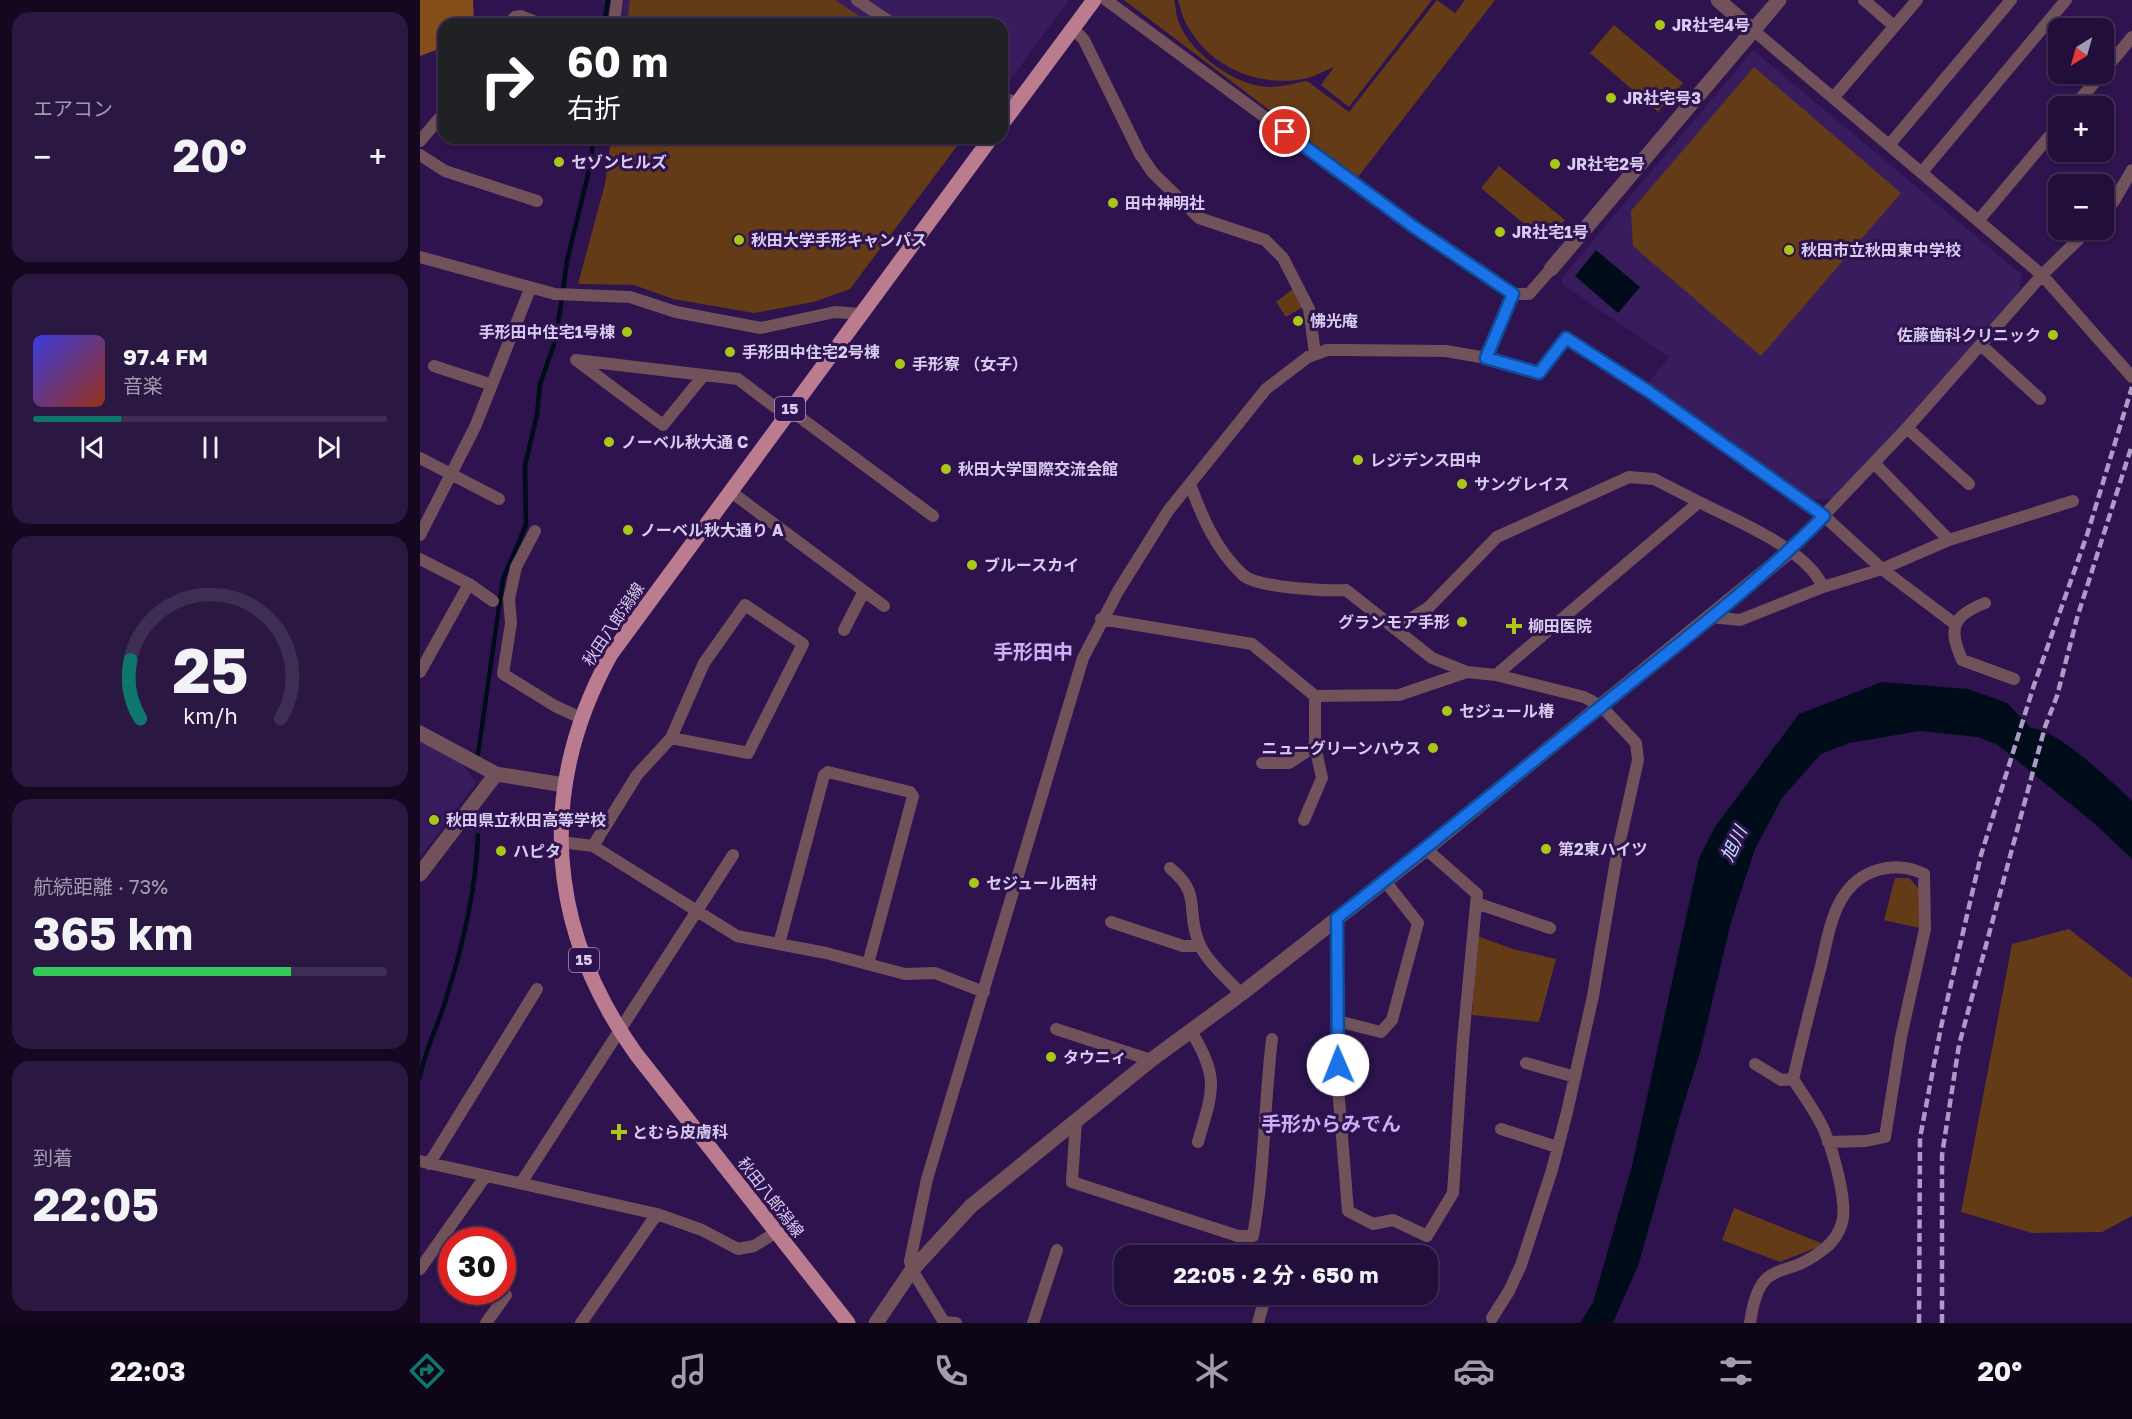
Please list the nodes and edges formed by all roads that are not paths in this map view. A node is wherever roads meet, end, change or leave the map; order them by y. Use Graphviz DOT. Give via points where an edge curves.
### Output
graph roads {
  1 [pos="617,0"];
  2 [pos="856,0"];
  3 [pos="1094,0"];
  4 [pos="1107,0"];
  5 [pos="1718,0"];
  6 [pos="1779,0"];
  7 [pos="1864,0"];
  8 [pos="1917,0"];
  9 [pos="2012,0"];
  10 [pos="2066,0"];
  11 [pos="615,18"];
  12 [pos="884,18"];
  13 [pos="1894,26"];
  14 [pos="1073,28"];
  15 [pos="1754,30"];
  16 [pos="2132,37"];
  17 [pos="2114,59"];
  18 [pos="2093,84"];
  19 [pos="2082,96"];
  20 [pos="1834,97"];
  21 [pos="1008,99"];
  22 [pos="1017,104"];
  23 [pos="1008,116"];
  24 [pos="438,119"];
  25 [pos="2048,138"];
  26 [pos="420,141"];
  27 [pos="988,144"];
  28 [pos="1890,144"];
  29 [pos="420,155"];
  30 [pos="2132,170"];
  31 [pos="1922,172"];
  32 [pos="537,201"];
  33 [pos="2114,201"];
  34 [pos="1979,220"];
  35 [pos="2078,240"];
  36 [pos="420,257"];
  37 [pos="1551,269"];
  38 [pos="2042,275"];
  39 [pos="530,289"];
  40 [pos="1513,294"];
  41 [pos="861,314"];
  42 [pos="1981,345"];
  43 [pos="1315,353"];
  44 [pos="1486,358"];
  45 [pos="434,366"];
  46 [pos="704,375"];
  47 [pos="2132,377"];
  48 [pos="492,385"];
  49 [pos="2040,399"];
  50 [pos="790,410"];
  51 [pos="1907,428"];
  52 [pos="420,458"];
  53 [pos="1874,463"];
  54 [pos="453,473"];
  55 [pos="1190,484"];
  56 [pos="1969,484"];
  57 [pos="730,491"];
  58 [pos="499,499"];
  59 [pos="2073,501"];
  60 [pos="1699,502"];
  61 [pos="933,516"];
  62 [pos="1824,516"];
  63 [pos="535,531"];
  64 [pos="420,535"];
  65 [pos="1949,540"];
  66 [pos="1790,551"];
  67 [pos="420,559"];
  68 [pos="1882,569"];
  69 [pos="470,585"];
  70 [pos="1823,587"];
  71 [pos="864,591"];
  72 [pos="493,601"];
  73 [pos="1985,603"];
  74 [pos="884,606"];
  75 [pos="1711,617"];
  76 [pos="1101,619"];
  77 [pos="1955,624"];
  78 [pos="1396,628"];
  79 [pos="844,630"];
  80 [pos="422,665"];
  81 [pos="1467,672"];
  82 [pos="1496,675"];
  83 [pos="2014,680"];
  84 [pos="1315,696"];
  85 [pos="1601,706"];
  86 [pos="582,718"];
  87 [pos="420,733"];
  88 [pos="671,738"];
  89 [pos="1315,746"];
  90 [pos="1262,763"];
  91 [pos="496,774"];
  92 [pos="564,785"];
  93 [pos="1304,820"];
  94 [pos="561,842"];
  95 [pos="593,846"];
  96 [pos="1426,849"];
  97 [pos="733,855"];
  98 [pos="1170,868"];
  99 [pos="420,874"];
  100 [pos="1385,880"];
  101 [pos="1476,903"];
  102 [pos="698,911"];
  103 [pos="1337,918"];
  104 [pos="1111,922"];
  105 [pos="1550,928"];
  106 [pos="779,944"];
  107 [pos="1200,946"];
  108 [pos="868,964"];
  109 [pos="537,989"];
  110 [pos="984,992"];
  111 [pos="1241,994"];
  112 [pos="1337,1021"];
  113 [pos="619,1029"];
  114 [pos="1056,1029"];
  115 [pos="1191,1031"];
  116 [pos="1272,1039"];
  117 [pos="1151,1060"];
  118 [pos="1526,1063"];
  119 [pos="1755,1064"];
  120 [pos="1575,1077"];
  121 [pos="1793,1079"];
  122 [pos="1076,1120"];
  123 [pos="1501,1129"];
  124 [pos="1198,1142"];
  125 [pos="1828,1142"];
  126 [pos="1557,1147"];
  127 [pos="425,1162"];
  128 [pos="484,1177"];
  129 [pos="521,1183"];
  130 [pos="657,1214"];
  131 [pos="775,1233"];
  132 [pos="1057,1250"];
  133 [pos="420,1269"];
  134 [pos="912,1270"];
  135 [pos="499,1305"];
  136 [pos="1263,1305"];
  137 [pos="1492,1318"];
  138 [pos="486,1323"];
  139 [pos="581,1323"];
  140 [pos="848,1323"];
  141 [pos="876,1323"];
  142 [pos="956,1323"];
  143 [pos="1033,1323"];
  144 [pos="1258,1323"];
  145 [pos="1750,1323"];
  1 -- 11 [label="street"];
  2 -- 12 [label="street"];
  3 -- 14 [label="main road"];
  4 -- 40 [label="street" via="1414,227"];
  5 -- 15 [label="street"];
  6 -- 15 [label="street"];
  7 -- 13 [label="street"];
  8 -- 13 [label="street"];
  9 -- 28 [label="street"];
  10 -- 31 [label="street"];
  13 -- 20 [label="street"];
  14 -- 22 [label="main road"];
  14 -- 43 [label="street" via="1090,52 1152,172 1199,218 1265,240 1283,258 1309,309"];
  15 -- 20 [label="street"];
  15 -- 37 [label="street"];
  16 -- 17 [label="street"];
  18 -- 19 [label="street"];
  20 -- 28 [label="street"];
  21 -- 22 [label="street"];
  22 -- 23 [label="main road"];
  24 -- 26 [label="street"];
  25 -- 34 [label="street"];
  27 -- 41 [label="main road, 秋田八郎潟線 / 15"];
  28 -- 31 [label="street"];
  29 -- 32 [label="street" via="445,171"];
  30 -- 33 [label="street"];
  31 -- 34 [label="street"];
  34 -- 38 [label="street"];
  35 -- 38 [label="street"];
  36 -- 39 [label="street"];
  37 -- 40 [label="street" via="1528,294"];
  38 -- 42 [label="street"];
  38 -- 47 [label="street"];
  39 -- 41 [label="street" via="560,295 630,297 676,312 761,328 835,312"];
  39 -- 48 [label="street"];
  40 -- 44 [label="street"];
  41 -- 50 [label="main road, 秋田八郎潟線 / 15"];
  42 -- 49 [label="street"];
  42 -- 51 [label="street"];
  43 -- 44 [label="street" via="1446,351"];
  43 -- 55 [label="street" via="1266,388"];
  44 -- 62 [label="street" via="1539,373 1566,338"];
  45 -- 48 [label="street"];
  46 -- 46 [label="street" via="634,367 576,360 663,425"];
  46 -- 50 [label="street" via="738,379 775,407"];
  48 -- 54 [label="street"];
  50 -- 57 [label="main road, 秋田八郎潟線 / 15"];
  50 -- 61 [label="street"];
  51 -- 53 [label="street"];
  51 -- 56 [label="street"];
  52 -- 54 [label="street"];
  53 -- 62 [label="street"];
  53 -- 65 [label="street"];
  54 -- 58 [label="street"];
  54 -- 64 [label="street"];
  55 -- 76 [label="street" via="1145,546"];
  55 -- 78 [label="street" via="1207,528 1244,576 1279,586 1346,590"];
  57 -- 71 [label="street"];
  57 -- 86 [label="main road, 秋田八郎潟線 / 15" via="611,654"];
  59 -- 65 [label="street"];
  60 -- 66 [label="street"];
  60 -- 78 [label="street" via="1654,479 1629,477 1497,537 1429,607"];
  60 -- 82 [label="street"];
  62 -- 66 [label="street"];
  62 -- 68 [label="street"];
  63 -- 86 [label="street" via="516,567 509,599 511,623 503,674"];
  65 -- 68 [label="street"];
  66 -- 70 [label="street" via="1818,576"];
  66 -- 75 [label="street"];
  67 -- 69 [label="street"];
  68 -- 70 [label="street"];
  68 -- 77 [label="street"];
  69 -- 72 [label="street"];
  69 -- 80 [label="street"];
  70 -- 75 [label="street" via="1740,620"];
  71 -- 74 [label="street"];
  71 -- 79 [label="street"];
  73 -- 77 [label="street" via="1965,611"];
  75 -- 85 [label="street"];
  76 -- 84 [label="street" via="1252,644"];
  76 -- 110 [label="street" via="1079,668"];
  77 -- 83 [label="street" via="1953,641 1962,660"];
  78 -- 81 [label="street" via="1432,658"];
  81 -- 82 [label="street"];
  81 -- 84 [label="street" via="1399,695"];
  82 -- 85 [label="street" via="1584,697"];
  84 -- 89 [label="street"];
  85 -- 96 [label="street"];
  85 -- 120 [label="street" via="1636,743 1638,760"];
  86 -- 92 [label="main road, 秋田八郎潟線 / 15"];
  87 -- 91 [label="street"];
  88 -- 88 [label="street" via="704,663 745,605 803,644 748,753"];
  88 -- 95 [label="street" via="637,775"];
  89 -- 90 [label="street" via="1289,764"];
  89 -- 93 [label="street" via="1322,778"];
  91 -- 92 [label="street"];
  91 -- 99 [label="street"];
  92 -- 94 [label="main road, 秋田八郎潟線 / 15"];
  94 -- 95 [label="street"];
  94 -- 113 [label="main road, 秋田八郎潟線 / 15" via="564,885 574,931 594,985"];
  95 -- 102 [label="street"];
  96 -- 100 [label="street"];
  96 -- 101 [label="street" via="1476,894"];
  97 -- 102 [label="street"];
  98 -- 107 [label="street" via="1182,878 1193,898 1193,924"];
  100 -- 103 [label="street"];
  100 -- 112 [label="street" via="1418,923 1392,1020 1381,1032"];
  101 -- 105 [label="street"];
  101 -- 112 [label="street" via="1453,1193 1427,1236 1393,1221 1373,1224 1348,1211"];
  102 -- 106 [label="street" via="737,936"];
  102 -- 113 [label="street"];
  103 -- 111 [label="street"];
  103 -- 112 [label="street"];
  104 -- 107 [label="street" via="1183,946"];
  106 -- 108 [label="street"];
  106 -- 108 [label="street" via="824,775 828,772 910,792 913,796"];
  107 -- 111 [label="street"];
  108 -- 110 [label="street" via="905,974 935,973"];
  109 -- 127 [label="street"];
  110 -- 134 [label="street" via="927,1179 911,1251"];
  111 -- 115 [label="street"];
  113 -- 129 [label="street"];
  113 -- 131 [label="main road, 秋田八郎潟線 / 15"];
  114 -- 117 [label="street"];
  115 -- 117 [label="street"];
  115 -- 124 [label="street" via="1204,1052 1213,1080"];
  116 -- 122 [label="street" via="1266,1139 1253,1236 1238,1236 1072,1182"];
  117 -- 122 [label="street"];
  118 -- 120 [label="street"];
  119 -- 121 [label="street" via="1781,1080"];
  120 -- 126 [label="street"];
  121 -- 125 [label="street"];
  121 -- 125 [label="street" via="1840,901 1856,880 1875,870 1894,866 1924,874 1925,929 1901,1037 1885,1137"];
  122 -- 134 [label="street" via="971,1206"];
  123 -- 126 [label="street"];
  125 -- 145 [label="street" via="1842,1194 1843,1221 1838,1233 1806,1261 1766,1276 1756,1292"];
  126 -- 137 [label="street" via="1521,1265"];
  127 -- 128 [label="street"];
  128 -- 129 [label="street"];
  128 -- 133 [label="street"];
  129 -- 130 [label="street"];
  130 -- 131 [label="street" via="702,1230 738,1249 754,1246"];
  130 -- 139 [label="street"];
  131 -- 140 [label="main road, 秋田八郎潟線 / 15"];
  132 -- 143 [label="street"];
  134 -- 141 [label="street"];
  134 -- 142 [label="street" via="944,1322"];
  135 -- 138 [label="street"];
  136 -- 144 [label="street"];
}
